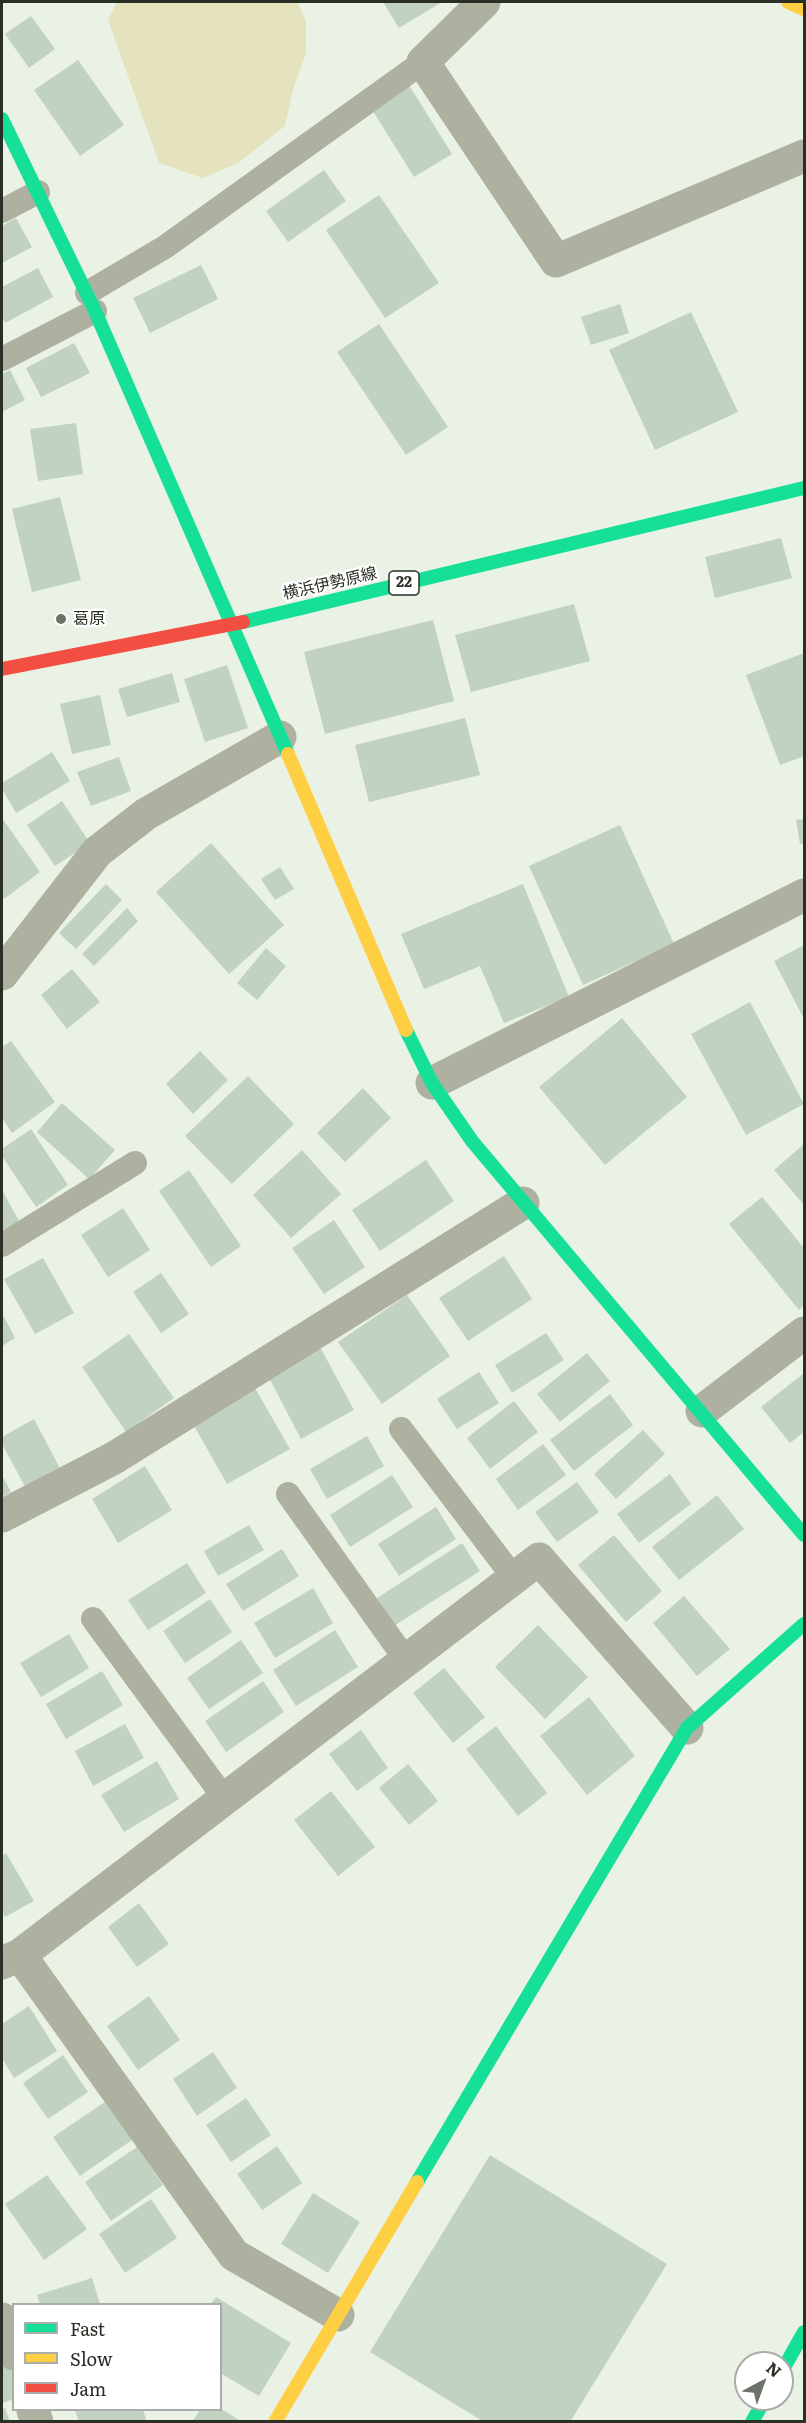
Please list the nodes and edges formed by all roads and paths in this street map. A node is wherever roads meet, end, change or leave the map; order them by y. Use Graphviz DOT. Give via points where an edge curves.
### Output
graph roads {
  1 [pos="484,2"];
  2 [pos="788,2"];
  3 [pos="804,9"];
  4 [pos="423,62"];
  5 [pos="2,119"];
  6 [pos="804,156"];
  7 [pos="38,192"];
  8 [pos="2,211"];
  9 [pos="91,302"];
  10 [pos="2,359"];
  11 [pos="804,489"];
  12 [pos="233,624"];
  13 [pos="2,669"];
  14 [pos="280,737"];
  15 [pos="804,896"];
  16 [pos="2,974"];
  17 [pos="432,1083"];
  18 [pos="135,1163"];
  19 [pos="523,1203"];
  20 [pos="2,1245"];
  21 [pos="804,1333"];
  22 [pos="702,1411"];
  23 [pos="401,1430"];
  24 [pos="288,1494"];
  25 [pos="2,1516"];
  26 [pos="804,1534"];
  27 [pos="514,1578"];
  28 [pos="93,1619"];
  29 [pos="804,1624"];
  30 [pos="406,1660"];
  31 [pos="687,1728"];
  32 [pos="225,1799"];
  33 [pos="11,1959"];
  34 [pos="338,2315"];
  35 [pos="2,2319"];
  36 [pos="804,2332"];
  37 [pos="12,2348"];
  38 [pos="793,2351"];
  39 [pos="274,2421"];
  1 -- 4 [label="street"];
  2 -- 3 [label="street"];
  4 -- 6 [label="street" via="556,261"];
  4 -- 9 [label="lane"];
  5 -- 7 [label="street"];
  7 -- 8 [label="lane"];
  7 -- 9 [label="street"];
  9 -- 10 [label="lane"];
  9 -- 12 [label="street"];
  11 -- 12 [label="street, 横浜伊勢原線 / 22"];
  12 -- 13 [label="street, 横浜伊勢原線 / 22"];
  12 -- 14 [label="street"];
  14 -- 16 [label="street" via="146,814 97,852"];
  14 -- 17 [label="street" via="398,1014"];
  15 -- 17 [label="street"];
  17 -- 19 [label="street" via="472,1141"];
  18 -- 20 [label="lane"];
  19 -- 22 [label="street"];
  19 -- 25 [label="street" via="114,1458"];
  21 -- 22 [label="street"];
  22 -- 26 [label="street"];
  23 -- 27 [label="lane"];
  24 -- 30 [label="lane"];
  27 -- 30 [label="street"];
  27 -- 31 [label="street" via="539,1559"];
  28 -- 32 [label="lane"];
  29 -- 31 [label="street"];
  30 -- 32 [label="street"];
  31 -- 34 [label="street"];
  32 -- 33 [label="street"];
  33 -- 34 [label="street" via="234,2255"];
  34 -- 39 [label="street"];
  35 -- 37 [label="street"];
  36 -- 38 [label="street"];
}
